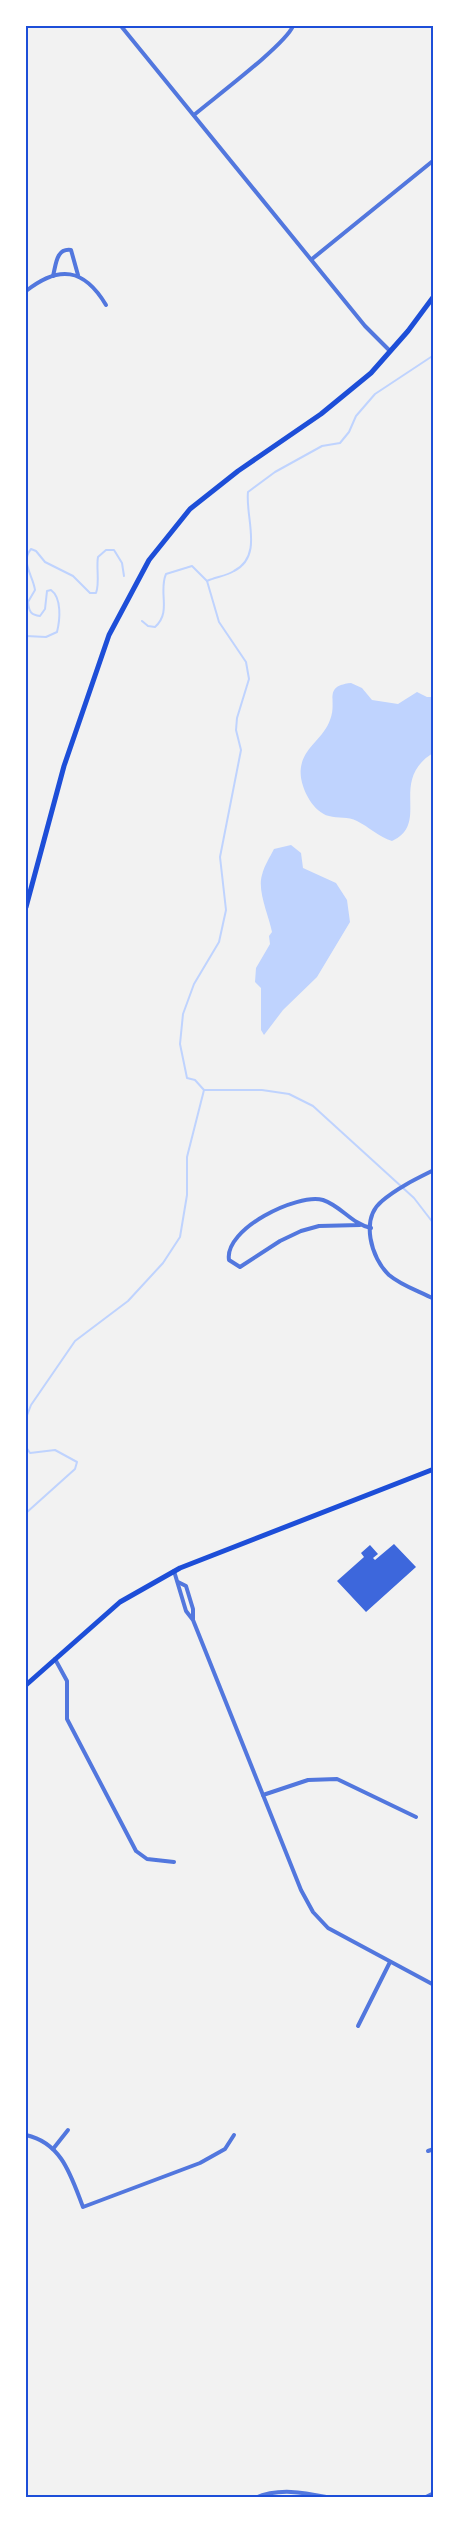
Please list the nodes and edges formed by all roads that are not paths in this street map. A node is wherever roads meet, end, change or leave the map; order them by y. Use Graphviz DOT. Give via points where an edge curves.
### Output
graph roads {
  1 [pos="121,26"];
  2 [pos="292,26"];
  3 [pos="194,115"];
  4 [pos="434,160"];
  5 [pos="312,259"];
  6 [pos="78,275"];
  7 [pos="53,276"];
  8 [pos="26,291"];
  9 [pos="434,296"];
  10 [pos="106,304"];
  11 [pos="390,352"];
  12 [pos="26,907"];
  13 [pos="434,1170"];
  14 [pos="360,1226"];
  15 [pos="371,1228"];
  16 [pos="434,1299"];
  17 [pos="434,1469"];
  18 [pos="174,1571"];
  19 [pos="178,1582"];
  20 [pos="193,1620"];
  21 [pos="55,1659"];
  22 [pos="26,1685"];
  23 [pos="263,1795"];
  24 [pos="416,1817"];
  25 [pos="174,1862"];
  26 [pos="390,1962"];
  27 [pos="434,1985"];
  28 [pos="358,2026"];
  29 [pos="68,2130"];
  30 [pos="26,2135"];
  31 [pos="234,2135"];
  32 [pos="53,2149"];
  33 [pos="434,2149"];
  34 [pos="428,2151"];
  35 [pos="434,2493"];
  36 [pos="255,2498"];
  37 [pos="332,2498"];
  38 [pos="424,2498"];
  1 -- 3 [label="street"];
  2 -- 3 [label="street" via="290,34"];
  3 -- 5 [label="street"];
  4 -- 5 [label="street"];
  5 -- 11 [label="street"];
  6 -- 7 [label="street"];
  6 -- 7 [label="street" via="71,250 66,249 60,253"];
  6 -- 10 [label="street" via="96,288"];
  7 -- 8 [label="street"];
  9 -- 11 [label="main road"];
  11 -- 12 [label="main road" via="350,391 190,509 149,560 109,635 64,766"];
  13 -- 15 [label="street" via="381,1201"];
  14 -- 14 [label="street" via="320,1199 289,1204 271,1211 242,1232 231,1246 229,1260 240,1267 280,1241 319,1226"];
  14 -- 15 [label="street"];
  15 -- 16 [label="street" via="372,1248 379,1265 391,1277"];
  17 -- 18 [label="main road"];
  18 -- 19 [label="street"];
  18 -- 21 [label="main road" via="120,1602"];
  19 -- 20 [label="street" via="186,1611"];
  19 -- 20 [label="street" via="186,1586"];
  20 -- 23 [label="street"];
  21 -- 22 [label="main road"];
  21 -- 25 [label="street" via="68,1681 67,1719 136,1851 147,1859"];
  23 -- 24 [label="street" via="308,1780 337,1779"];
  23 -- 26 [label="street" via="313,1912 338,1935"];
  26 -- 27 [label="street"];
  26 -- 28 [label="street"];
  29 -- 32 [label="street"];
  30 -- 32 [label="street"];
  31 -- 32 [label="street" via="225,2149 200,2163 84,2206 66,2165"];
  33 -- 34 [label="street"];
  35 -- 38 [label="street"];
  36 -- 37 [label="street" via="278,2491"];
}
